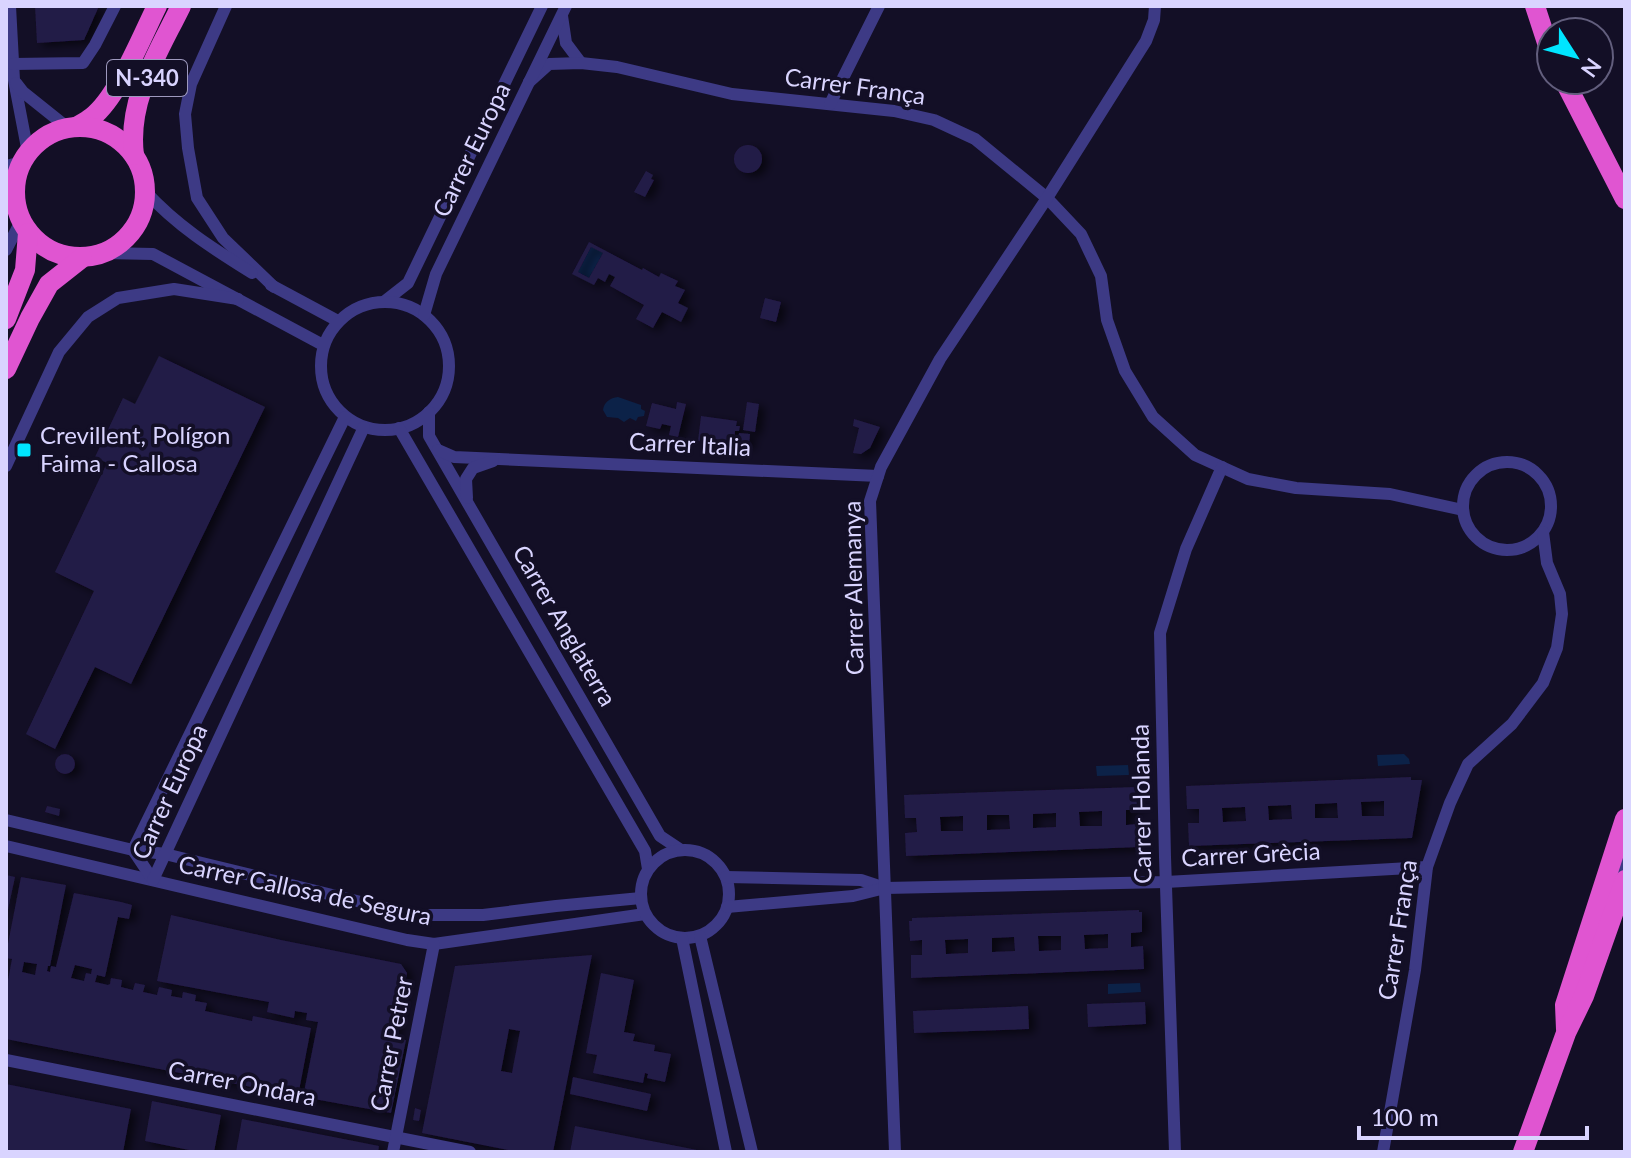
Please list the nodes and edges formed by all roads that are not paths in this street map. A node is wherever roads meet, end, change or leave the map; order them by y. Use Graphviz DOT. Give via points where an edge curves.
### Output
graph roads {
  1 [pos="10,6"];
  2 [pos="115,6"];
  3 [pos="157,6"];
  4 [pos="181,6"];
  5 [pos="226,6"];
  6 [pos="542,6"];
  7 [pos="879,6"];
  8 [pos="1155,6"];
  9 [pos="564,10"];
  10 [pos="581,63"];
  11 [pos="13,64"];
  12 [pos="14,80"];
  13 [pos="529,82"];
  14 [pos="1572,96"];
  15 [pos="830,104"];
  16 [pos="72,128"];
  17 [pos="134,155"];
  18 [pos="19,160"];
  19 [pos="145,191"];
  20 [pos="1047,198"];
  21 [pos="1625,199"];
  22 [pos="18,216"];
  23 [pos="6,250"];
  24 [pos="104,253"];
  25 [pos="82,258"];
  26 [pos="274,287"];
  27 [pos="238,299"];
  28 [pos="385,301"];
  29 [pos="424,315"];
  30 [pos="6,319"];
  31 [pos="338,321"];
  32 [pos="323,345"];
  33 [pos="6,369"];
  34 [pos="429,412"];
  35 [pos="345,417"];
  36 [pos="364,427"];
  37 [pos="399,428"];
  38 [pos="438,450"];
  39 [pos="500,458"];
  40 [pos="6,466"];
  41 [pos="1222,467"];
  42 [pos="878,476"];
  43 [pos="468,503"];
  44 [pos="1463,510"];
  45 [pos="1543,532"];
  46 [pos="1523,548"];
  47 [pos="1547,563"];
  48 [pos="1625,819"];
  49 [pos="6,820"];
  50 [pos="6,846"];
  51 [pos="133,850"];
  52 [pos="681,850"];
  53 [pos="165,854"];
  54 [pos="1625,858"];
  55 [pos="1427,867"];
  56 [pos="648,869"];
  57 [pos="726,877"];
  58 [pos="153,880"];
  59 [pos="1625,880"];
  60 [pos="1166,882"];
  61 [pos="885,888"];
  62 [pos="641,898"];
  63 [pos="727,907"];
  64 [pos="645,914"];
  65 [pos="700,936"];
  66 [pos="682,938"];
  67 [pos="434,944"];
  68 [pos="1583,946"];
  69 [pos="1566,1033"];
  70 [pos="6,1060"];
  71 [pos="396,1138"];
  72 [pos="393,1152"];
  73 [pos="470,1152"];
  74 [pos="726,1152"];
  75 [pos="752,1152"];
  76 [pos="895,1152"];
  77 [pos="1175,1152"];
  78 [pos="1383,1152"];
  79 [pos="1523,1152"];
  1 -- 11 [label="street"];
  2 -- 11 [label="street" via="83,63"];
  3 -- 16 [label="highway, N-340" via="107,100"];
  4 -- 17 [label="highway, N-340" via="135,107"];
  5 -- 26 [label="street" via="191,84 185,114 188,148 197,198 223,238"];
  6 -- 28 [label="street, Carrer Europa" via="408,283"];
  7 -- 15 [label="street"];
  8 -- 20 [label="street, Carrer Alemanya" via="1146,41"];
  9 -- 10 [label="street" via="566,43"];
  9 -- 13 [label="street, Carrer Europa"];
  10 -- 13 [label="street, Carrer França" via="549,64"];
  10 -- 15 [label="street, Carrer França" via="732,94"];
  11 -- 12 [label="street"];
  12 -- 16 [label="street"];
  12 -- 18 [label="street"];
  13 -- 29 [label="street, Carrer Europa" via="436,274"];
  14 -- 21 [label="highway"];
  15 -- 20 [label="street, Carrer França" via="934,120 975,139"];
  16 -- 17 [label="highway, N-340" via="108,133"];
  16 -- 18 [label="highway, N-340" via="53,133"];
  17 -- 19 [label="highway, N-340"];
  18 -- 22 [label="highway"];
  19 -- 24 [label="highway" via="141,217 126,239"];
  19 -- 26 [label="street" via="196,238"];
  20 -- 41 [label="street, Carrer França" via="1081,234 1101,276 1107,320 1125,371 1153,417 1195,455"];
  20 -- 42 [label="street, Carrer Alemanya" via="940,359"];
  22 -- 23 [label="street"];
  22 -- 25 [label="highway" via="43,247"];
  22 -- 30 [label="highway" via="25,270"];
  24 -- 25 [label="highway"];
  24 -- 27 [label="street" via="153,254"];
  25 -- 33 [label="highway" via="49,284"];
  26 -- 31 [label="street"];
  27 -- 32 [label="street"];
  27 -- 40 [label="street" via="174,289 118,298 88,317 59,352"];
  28 -- 29 [label="street"];
  28 -- 31 [label="street" via="363,305"];
  29 -- 34 [label="street" via="441,334 449,369 444,391"];
  31 -- 32 [label="street"];
  32 -- 35 [label="street" via="324,387"];
  34 -- 37 [label="street"];
  34 -- 38 [label="street, Carrer Anglaterra" via="429,436"];
  35 -- 36 [label="street"];
  35 -- 51 [label="street, Carrer Europa"];
  36 -- 37 [label="street"];
  36 -- 53 [label="street, Carrer Europa"];
  37 -- 56 [label="street, Carrer Anglaterra" via="645,851"];
  38 -- 39 [label="street, Carrer Italia" via="454,457"];
  38 -- 43 [label="street, Carrer Anglaterra"];
  39 -- 42 [label="street, Carrer Italia"];
  39 -- 43 [label="street" via="473,468 466,479"];
  41 -- 44 [label="street, Carrer França" via="1248,479 1296,488 1390,494"];
  41 -- 60 [label="street, Carrer Holanda" via="1186,549 1160,633"];
  42 -- 61 [label="street, Carrer Alemanya" via="870,501"];
  43 -- 52 [label="street, Carrer Anglaterra" via="660,836"];
  44 -- 45 [label="street" via="1464,496 1479,472 1505,462 1519,464 1543,479 1549,492 1550,520"];
  44 -- 46 [label="street" via="1473,535 1484,544 1509,551"];
  45 -- 46 [label="street"];
  45 -- 47 [label="street, Carrer França"];
  46 -- 47 [label="street"];
  47 -- 55 [label="street, Carrer França" via="1560,594 1557,648 1543,683 1512,724 1468,764"];
  48 -- 68 [label="highway"];
  49 -- 51 [label="street, Carrer Callosa de Segura"];
  50 -- 58 [label="street, Carrer Callosa de Segura"];
  51 -- 53 [label="street, Carrer Callosa de Segura"];
  51 -- 58 [label="street, Carrer Europa"];
  52 -- 56 [label="street"];
  52 -- 57 [label="street" via="704,854"];
  53 -- 58 [label="street, Carrer Europa"];
  53 -- 62 [label="street, Carrer Callosa de Segura" via="414,915 483,915"];
  54 -- 68 [label="street" via="1603,923"];
  55 -- 60 [label="street, Carrer Grècia"];
  55 -- 78 [label="street, Carrer França"];
  56 -- 62 [label="street"];
  57 -- 61 [label="street, Carrer Grècia" via="861,880"];
  57 -- 63 [label="street"];
  58 -- 67 [label="street, Carrer Callosa de Segura"];
  59 -- 69 [label="highway"];
  60 -- 61 [label="street, Carrer Grècia"];
  60 -- 77 [label="street, Carrer Holanda"];
  61 -- 63 [label="street, Carrer Grècia" via="853,896"];
  61 -- 76 [label="street, Carrer Alemanya"];
  62 -- 64 [label="street"];
  63 -- 65 [label="street" via="721,920"];
  64 -- 66 [label="street" via="661,932"];
  64 -- 67 [label="street, Carrer Callosa de Segura"];
  65 -- 66 [label="street"];
  65 -- 75 [label="street"];
  66 -- 74 [label="street"];
  67 -- 71 [label="street, Carrer Petrer"];
  68 -- 69 [label="highway" via="1565,1005"];
  69 -- 79 [label="highway"];
  70 -- 71 [label="street, Carrer Ondara"];
  71 -- 72 [label="street, Carrer Petrer"];
  71 -- 73 [label="street, Carrer Ondara"];
}
